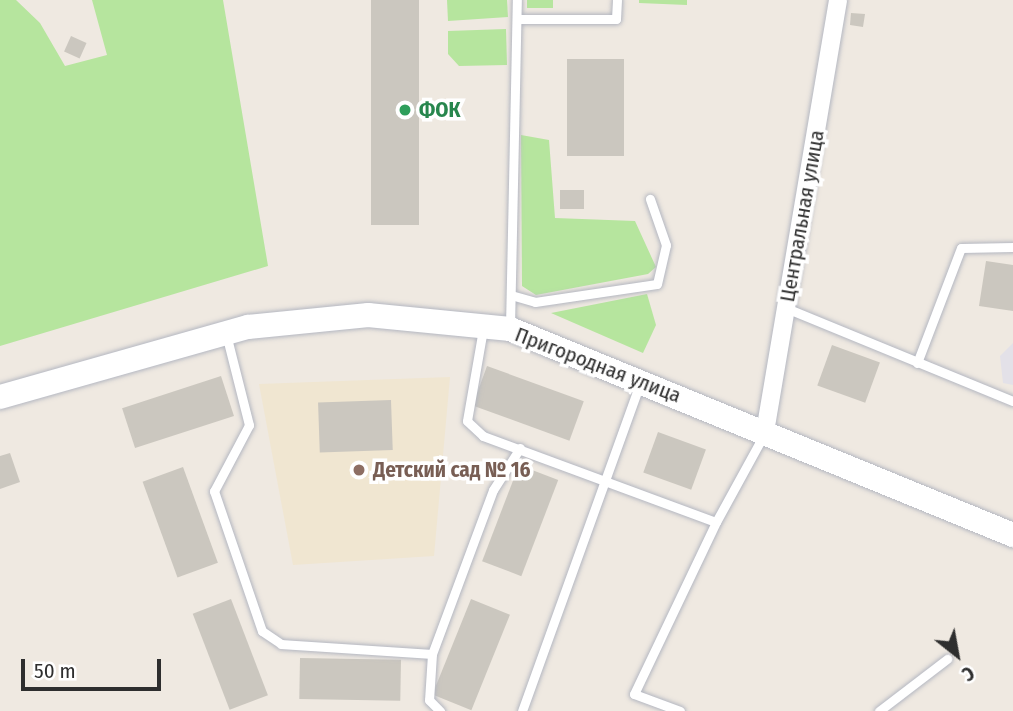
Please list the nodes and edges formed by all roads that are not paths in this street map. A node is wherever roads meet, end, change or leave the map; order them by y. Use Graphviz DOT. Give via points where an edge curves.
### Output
graph roads {
  1 [pos="517,0"];
  2 [pos="617,0"];
  3 [pos="838,0"];
  4 [pos="518,19"];
  5 [pos="650,199"];
  6 [pos="1013,247"];
  7 [pos="511,296"];
  8 [pos="786,308"];
  9 [pos="483,327"];
  10 [pos="510,329"];
  11 [pos="226,333"];
  12 [pos="917,363"];
  13 [pos="641,381"];
  14 [pos="0,397"];
  15 [pos="1013,401"];
  16 [pos="765,432"];
  17 [pos="520,448"];
  18 [pos="607,477"];
  19 [pos="716,522"];
  20 [pos="1013,535"];
  21 [pos="432,653"];
  22 [pos="947,659"];
  23 [pos="440,711"];
  24 [pos="523,711"];
  25 [pos="680,711"];
  26 [pos="879,711"];
  1 -- 4 [label="lane"];
  2 -- 4 [label="lane" via="616,19"];
  3 -- 8 [label="street, Центральная улица"];
  4 -- 7 [label="lane"];
  5 -- 7 [label="lane" via="666,245 657,284 535,302"];
  6 -- 12 [label="lane" via="961,248"];
  7 -- 10 [label="lane"];
  8 -- 12 [label="lane"];
  8 -- 16 [label="street, Центральная улица"];
  9 -- 10 [label="main road, Пригородная улица"];
  9 -- 11 [label="main road, Пригородная улица" via="368,315"];
  9 -- 17 [label="lane" via="467,421 483,436"];
  10 -- 13 [label="main road, Пригородная улица"];
  11 -- 14 [label="main road, Пригородная улица"];
  11 -- 21 [label="lane" via="248,425 214,491 261,631 281,645"];
  12 -- 15 [label="lane"];
  13 -- 16 [label="main road, Пригородная улица"];
  13 -- 18 [label="lane"];
  16 -- 19 [label="lane"];
  16 -- 20 [label="main road, Пригородная улица"];
  17 -- 18 [label="lane"];
  17 -- 21 [label="lane" via="493,490"];
  18 -- 19 [label="lane"];
  18 -- 24 [label="lane"];
  19 -- 25 [label="lane" via="634,694"];
  21 -- 23 [label="lane" via="429,700"];
  22 -- 26 [label="lane"];
}
